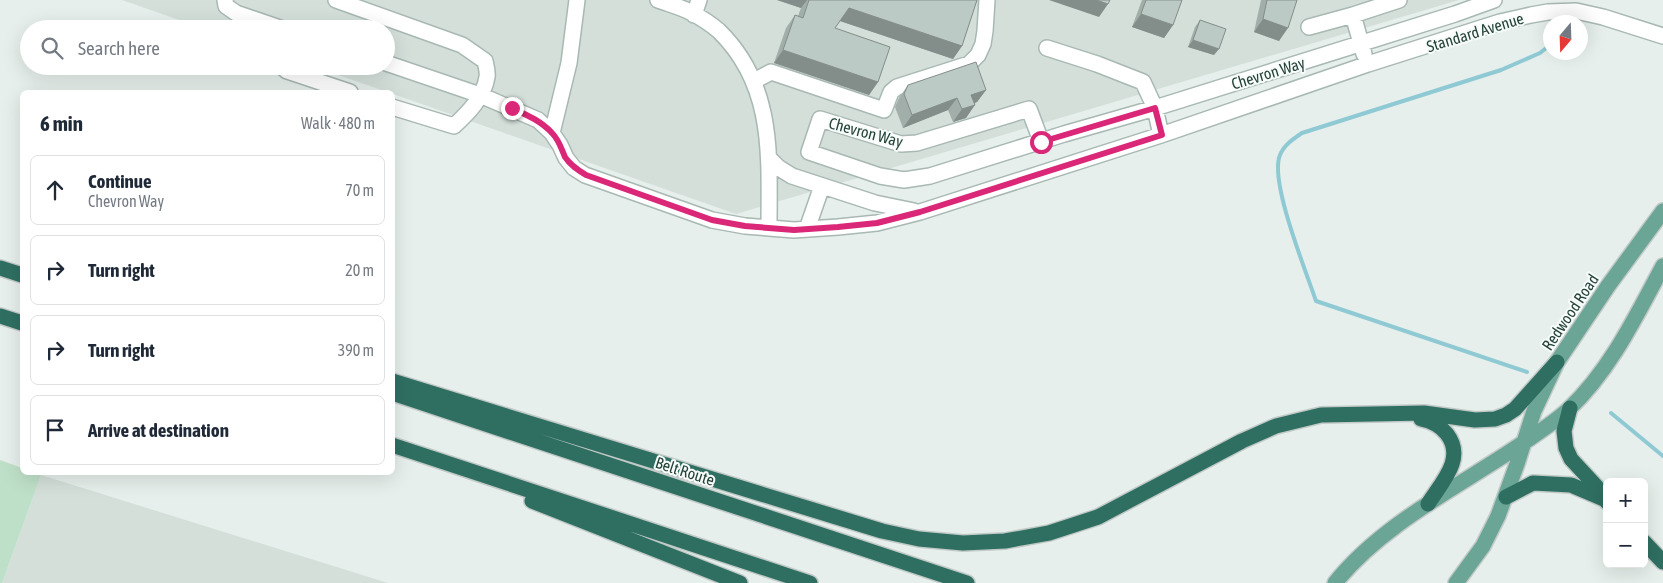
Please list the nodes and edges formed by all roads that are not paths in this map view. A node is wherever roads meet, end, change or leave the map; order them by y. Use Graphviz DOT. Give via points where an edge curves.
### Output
graph roads {
  1 [pos="225,0"];
  2 [pos="336,0"];
  3 [pos="577,0"];
  4 [pos="658,0"];
  5 [pos="987,0"];
  6 [pos="1399,0"];
  7 [pos="1494,0"];
  8 [pos="696,7"];
  9 [pos="1353,15"];
  10 [pos="257,20"];
  11 [pos="392,20"];
  12 [pos="395,21"];
  13 [pos="1309,27"];
  14 [pos="1663,36"];
  15 [pos="1361,44"];
  16 [pos="1047,48"];
  17 [pos="1368,64"];
  18 [pos="395,66"];
  19 [pos="296,75"];
  20 [pos="754,82"];
  21 [pos="344,90"];
  22 [pos="480,95"];
  23 [pos="395,107"];
  24 [pos="1155,108"];
  25 [pos="552,133"];
  26 [pos="1162,135"];
  27 [pos="1041,142"];
  28 [pos="770,158"];
  29 [pos="822,186"];
  30 [pos="1663,210"];
  31 [pos="920,212"];
  32 [pos="769,228"];
  33 [pos="807,229"];
  34 [pos="1663,266"];
  35 [pos="0,268"];
  36 [pos="20,274"];
  37 [pos="0,316"];
  38 [pos="20,322"];
  39 [pos="1557,362"];
  40 [pos="395,382"];
  41 [pos="395,394"];
  42 [pos="1570,408"];
  43 [pos="1389,413"];
  44 [pos="1525,442"];
  45 [pos="395,446"];
  46 [pos="446,463"];
  47 [pos="1506,497"];
  48 [pos="1603,497"];
  49 [pos="1603,499"];
  50 [pos="1428,504"];
  51 [pos="1648,546"];
  52 [pos="1663,562"];
  53 [pos="740,583"];
  54 [pos="810,583"];
  55 [pos="967,583"];
  56 [pos="1335,583"];
  57 [pos="1456,583"];
  1 -- 10 [label="lane" via="226,6 236,13"];
  2 -- 11 [label="lane"];
  3 -- 25 [label="lane" via="569,63"];
  4 -- 8 [label="lane" via="689,11"];
  5 -- 20 [label="lane" via="983,44 978,55 969,64 897,86 884,110 771,72"];
  6 -- 9 [label="lane"];
  7 -- 15 [label="lane, Chevron Way"];
  8 -- 20 [label="lane" via="736,49"];
  9 -- 13 [label="lane"];
  9 -- 15 [label="lane"];
  12 -- 22 [label="lane" via="462,45 485,61 487,76"];
  14 -- 17 [label="lane, Standard Avenue" via="1589,13 1531,14"];
  15 -- 17 [label="lane"];
  15 -- 24 [label="lane, Chevron Way"];
  16 -- 24 [label="lane" via="1143,82"];
  17 -- 26 [label="lane, Standard Avenue"];
  18 -- 22 [label="lane"];
  19 -- 21 [label="lane"];
  20 -- 28 [label="lane" via="764,114"];
  22 -- 23 [label="lane" via="454,126"];
  22 -- 25 [label="lane" via="538,120"];
  24 -- 26 [label="lane"];
  24 -- 27 [label="lane, Chevron Way"];
  25 -- 32 [label="lane, Standard Avenue" via="574,168 586,175 712,220"];
  26 -- 31 [label="lane, Standard Avenue"];
  27 -- 27 [label="lane, Chevron Way" via="930,176 904,180 880,176 809,152 820,119 901,144 917,143 1030,109"];
  28 -- 29 [label="lane" via="792,176"];
  28 -- 32 [label="lane"];
  29 -- 31 [label="lane" via="875,203"];
  29 -- 33 [label="lane"];
  30 -- 39 [label="main road, Redwood Road"];
  31 -- 33 [label="lane, Standard Avenue" via="877,223"];
  32 -- 33 [label="lane, Standard Avenue"];
  34 -- 42 [label="main road" via="1611,358"];
  35 -- 36 [label="highway"];
  37 -- 38 [label="highway"];
  39 -- 43 [label="highway" via="1515,409 1496,419 1481,421 1424,413"];
  39 -- 44 [label="main road, Redwood Road" via="1534,411"];
  40 -- 43 [label="highway" via="882,531 963,543 1005,541 1049,533 1098,517 1276,426 1321,415"];
  41 -- 55 [label="highway, Belt Route"];
  42 -- 44 [label="main road"];
  42 -- 48 [label="highway" via="1564,431 1566,448 1571,459"];
  43 -- 50 [label="highway" via="1433,422 1444,430 1452,443 1452,468"];
  44 -- 47 [label="main road, Redwood Road"];
  44 -- 50 [label="main road"];
  45 -- 46 [label="highway"];
  46 -- 53 [label="highway" via="499,488"];
  46 -- 54 [label="highway"];
  47 -- 49 [label="highway" via="1533,484 1571,485"];
  47 -- 57 [label="main road, Redwood Road" via="1482,546"];
  50 -- 56 [label="main road" via="1377,540"];
  51 -- 52 [label="highway"];
}
